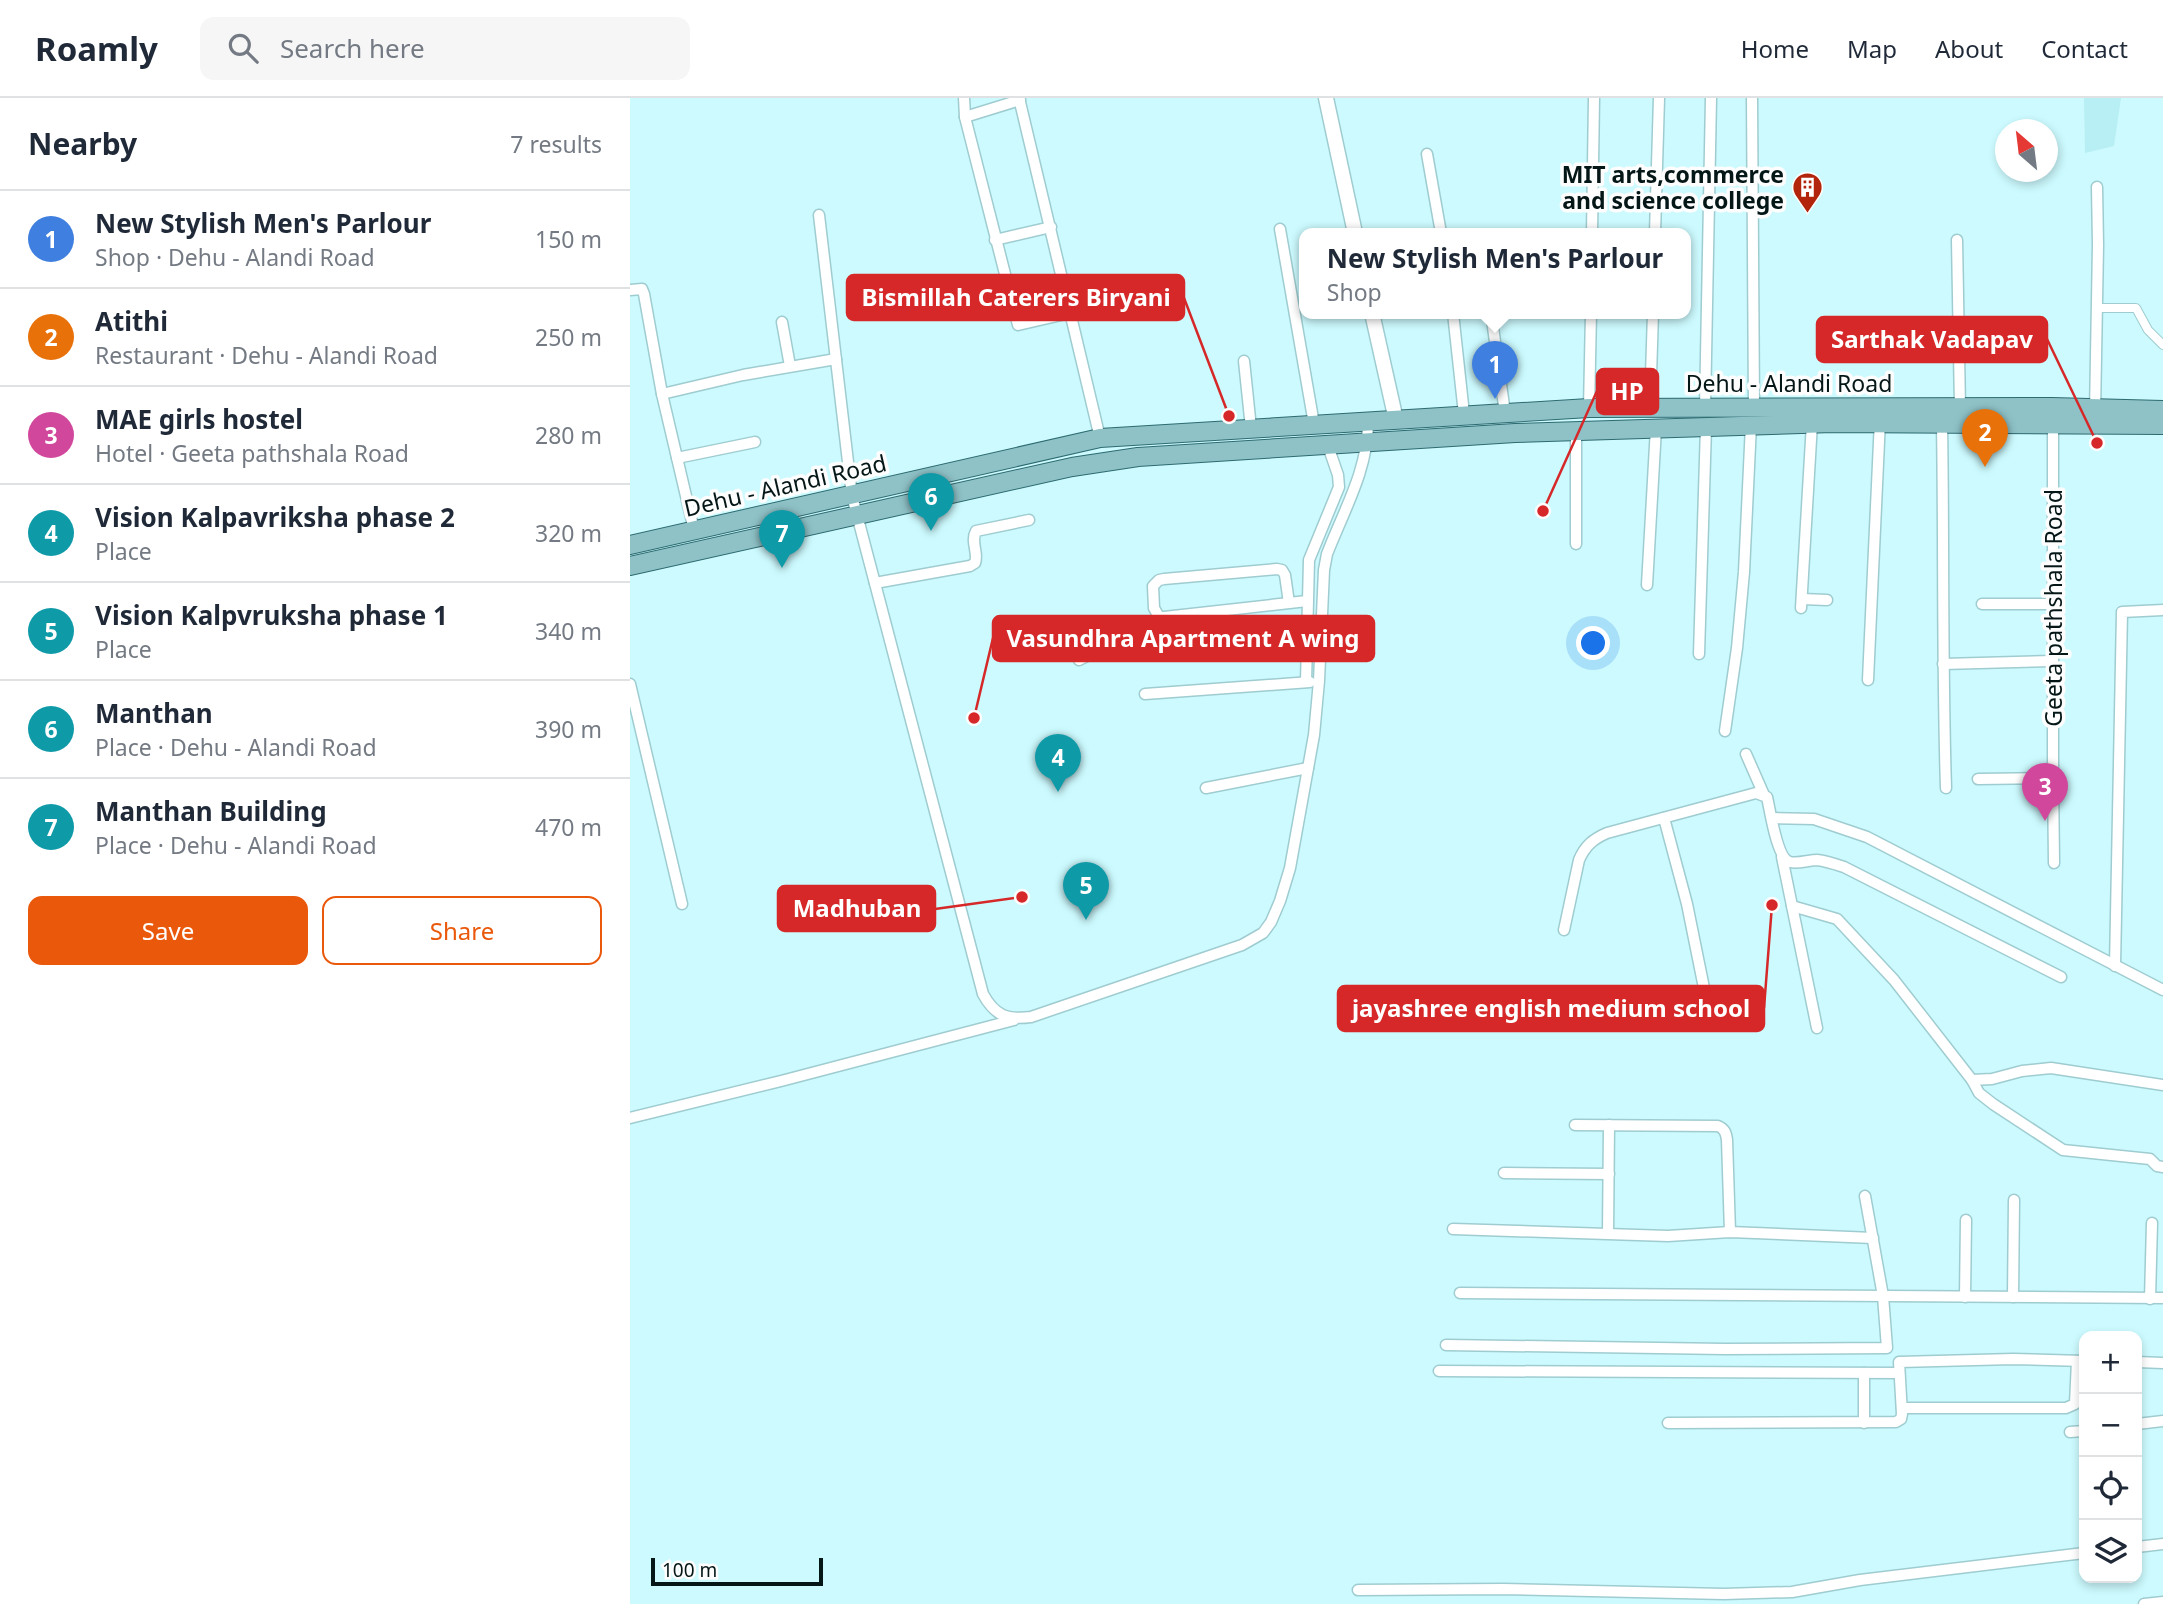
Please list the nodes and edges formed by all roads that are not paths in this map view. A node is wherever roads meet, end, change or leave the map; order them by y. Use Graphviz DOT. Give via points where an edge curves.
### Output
graph roads {
  1 [pos="964,98"];
  2 [pos="1326,98"];
  3 [pos="1594,98"];
  4 [pos="1659,98"];
  5 [pos="1712,98"];
  6 [pos="1752,98"];
  7 [pos="1019,99"];
  8 [pos="965,117"];
  9 [pos="1427,154"];
  10 [pos="2097,187"];
  11 [pos="819,215"];
  12 [pos="1051,227"];
  13 [pos="1354,228"];
  14 [pos="1440,228"];
  15 [pos="1592,228"];
  16 [pos="1655,228"];
  17 [pos="1280,229"];
  18 [pos="995,240"];
  19 [pos="1956,240"];
  20 [pos="630,290"];
  21 [pos="2097,308"];
  22 [pos="1070,313"];
  23 [pos="1373,319"];
  24 [pos="1454,319"];
  25 [pos="1492,319"];
  26 [pos="1591,319"];
  27 [pos="1653,319"];
  28 [pos="782,322"];
  29 [pos="2163,345"];
  30 [pos="836,359"];
  31 [pos="1244,361"];
  32 [pos="790,366"];
  33 [pos="662,394"];
  34 [pos="1589,408"];
  35 [pos="1650,408"];
  36 [pos="1705,408"];
  37 [pos="1959,408"];
  38 [pos="2163,410"];
  39 [pos="1505,413"];
  40 [pos="1464,414"];
  41 [pos="1881,416"];
  42 [pos="2053,416"];
  43 [pos="1753,417"];
  44 [pos="2095,417"];
  45 [pos="1396,420"];
  46 [pos="1368,422"];
  47 [pos="1314,424"];
  48 [pos="1812,424"];
  49 [pos="1942,424"];
  50 [pos="2163,425"];
  51 [pos="1706,427"];
  52 [pos="1251,428"];
  53 [pos="1656,428"];
  54 [pos="1576,431"];
  55 [pos="1100,438"];
  56 [pos="755,442"];
  57 [pos="1368,443"];
  58 [pos="1328,446"];
  59 [pos="677,458"];
  60 [pos="852,496"];
  61 [pos="856,515"];
  62 [pos="1029,520"];
  63 [pos="694,530"];
  64 [pos="1576,544"];
  65 [pos="630,545"];
  66 [pos="630,566"];
  67 [pos="874,583"];
  68 [pos="1647,585"];
  69 [pos="1827,600"];
  70 [pos="1307,601"];
  71 [pos="1289,603"];
  72 [pos="1982,604"];
  73 [pos="2053,604"];
  74 [pos="2163,610"];
  75 [pos="1307,621"];
  76 [pos="1699,654"];
  77 [pos="1079,660"];
  78 [pos="2053,662"];
  79 [pos="1943,664"];
  80 [pos="1868,680"];
  81 [pos="1319,681"];
  82 [pos="1306,682"];
  83 [pos="630,684"];
  84 [pos="1145,694"];
  85 [pos="1725,731"];
  86 [pos="1746,754"];
  87 [pos="1308,768"];
  88 [pos="2053,778"];
  89 [pos="1978,779"];
  90 [pos="1206,788"];
  91 [pos="1947,788"];
  92 [pos="1764,795"];
  93 [pos="1664,818"];
  94 [pos="1772,818"];
  95 [pos="1782,857"];
  96 [pos="2053,863"];
  97 [pos="682,904"];
  98 [pos="1792,906"];
  99 [pos="1564,930"];
  100 [pos="2115,966"];
  101 [pos="2061,977"];
  102 [pos="1704,988"];
  103 [pos="2163,990"];
  104 [pos="1017,1019"];
  105 [pos="1817,1028"];
  106 [pos="1972,1080"];
  107 [pos="2163,1085"];
  108 [pos="630,1118"];
  109 [pos="1575,1125"];
  110 [pos="1609,1125"];
  111 [pos="2163,1167"];
  112 [pos="1504,1173"];
  113 [pos="1609,1174"];
  114 [pos="1865,1196"];
  115 [pos="2014,1200"];
  116 [pos="1966,1220"];
  117 [pos="2152,1223"];
  118 [pos="1454,1229"];
  119 [pos="1730,1232"];
  120 [pos="1608,1233"];
  121 [pos="1872,1238"];
  122 [pos="1460,1293"];
  123 [pos="1883,1296"];
  124 [pos="1965,1297"];
  125 [pos="2013,1297"];
  126 [pos="2163,1298"];
  127 [pos="2150,1299"];
  128 [pos="1446,1345"];
  129 [pos="2079,1361"];
  130 [pos="2142,1362"];
  131 [pos="2163,1363"];
  132 [pos="1440,1371"];
  133 [pos="1864,1373"];
  134 [pos="1898,1373"];
  135 [pos="2079,1375"];
  136 [pos="1902,1408"];
  137 [pos="2163,1421"];
  138 [pos="1668,1423"];
  139 [pos="1864,1423"];
  140 [pos="2142,1423"];
  141 [pos="2079,1431"];
  142 [pos="2070,1432"];
  143 [pos="2163,1544"];
  144 [pos="2142,1546"];
  145 [pos="2079,1554"];
  146 [pos="1358,1590"];
  147 [pos="1706,1599"];
  148 [pos="2163,1602"];
  149 [pos="2144,1604"];
  1 -- 8 [label="street"];
  2 -- 13 [label="street"];
  3 -- 15 [label="street"];
  4 -- 16 [label="street"];
  5 -- 36 [label="street"];
  6 -- 43 [label="street"];
  7 -- 8 [label="street"];
  7 -- 12 [label="street"];
  8 -- 18 [label="street"];
  9 -- 14 [label="street"];
  10 -- 21 [label="street"];
  11 -- 30 [label="street"];
  12 -- 18 [label="street"];
  12 -- 22 [label="street"];
  17 -- 47 [label="street"];
  18 -- 22 [label="street" via="1018,325"];
  19 -- 37 [label="street"];
  20 -- 33 [label="street" via="642,289 644,294"];
  21 -- 29 [label="street" via="2136,308"];
  21 -- 44 [label="street"];
  22 -- 55 [label="street"];
  23 -- 45 [label="street"];
  24 -- 40 [label="street"];
  25 -- 39 [label="street"];
  26 -- 34 [label="street"];
  27 -- 35 [label="street"];
  28 -- 32 [label="street"];
  30 -- 32 [label="street"];
  30 -- 60 [label="street"];
  31 -- 52 [label="street"];
  32 -- 33 [label="street"];
  33 -- 59 [label="street"];
  34 -- 35 [label="main road, Dehu - Alandi Road"];
  34 -- 39 [label="main road, Dehu - Alandi Road"];
  35 -- 36 [label="main road, Dehu - Alandi Road"];
  36 -- 43 [label="main road, Dehu - Alandi Road"];
  37 -- 41 [label="main road, Dehu - Alandi Road"];
  37 -- 42 [label="main road, Dehu - Alandi Road"];
  38 -- 44 [label="main road, Dehu - Alandi Road"];
  39 -- 40 [label="main road, Dehu - Alandi Road"];
  40 -- 45 [label="main road, Dehu - Alandi Road"];
  41 -- 43 [label="main road, Dehu - Alandi Road"];
  41 -- 48 [label="main road, Dehu - Alandi Road"];
  41 -- 49 [label="main road, Dehu - Alandi Road"];
  41 -- 80 [label="street"];
  42 -- 44 [label="main road, Dehu - Alandi Road"];
  42 -- 49 [label="main road, Dehu - Alandi Road"];
  42 -- 73 [label="street, Geeta pathshala Road"];
  43 -- 48 [label="main road, Dehu - Alandi Road"];
  43 -- 51 [label="main road, Dehu - Alandi Road"];
  43 -- 85 [label="street" via="1744,572"];
  44 -- 50 [label="main road, Dehu - Alandi Road"];
  45 -- 46 [label="main road, Dehu - Alandi Road"];
  46 -- 47 [label="main road, Dehu - Alandi Road"];
  46 -- 57 [label="street"];
  47 -- 52 [label="main road, Dehu - Alandi Road"];
  48 -- 69 [label="street" via="1802,603"];
  49 -- 79 [label="street"];
  51 -- 53 [label="main road, Dehu - Alandi Road"];
  51 -- 76 [label="street"];
  52 -- 55 [label="main road, Dehu - Alandi Road"];
  53 -- 54 [label="main road, Dehu - Alandi Road"];
  53 -- 68 [label="street"];
  54 -- 57 [label="main road, Dehu - Alandi Road"];
  54 -- 64 [label="street"];
  55 -- 60 [label="main road, Dehu - Alandi Road"];
  56 -- 59 [label="street"];
  57 -- 58 [label="main road, Dehu - Alandi Road"];
  57 -- 81 [label="street" via="1327,554"];
  58 -- 61 [label="main road, Dehu - Alandi Road" via="1110,460"];
  58 -- 70 [label="street" via="1339,487 1309,560"];
  59 -- 63 [label="street"];
  60 -- 61 [label="street"];
  60 -- 63 [label="main road, Dehu - Alandi Road"];
  61 -- 66 [label="main road, Dehu - Alandi Road"];
  61 -- 67 [label="street"];
  62 -- 67 [label="street" via="976,531 975,564"];
  63 -- 65 [label="main road, Dehu - Alandi Road"];
  67 -- 104 [label="street" via="983,994 991,1008"];
  70 -- 71 [label="street"];
  70 -- 75 [label="street"];
  71 -- 71 [label="street" via="1285,575 1277,569 1164,579 1153,586 1159,617"];
  72 -- 73 [label="street"];
  73 -- 78 [label="street, Geeta pathshala Road"];
  74 -- 100 [label="street" via="2122,612"];
  75 -- 77 [label="street" via="1091,654"];
  75 -- 82 [label="street"];
  78 -- 79 [label="street"];
  78 -- 88 [label="street, Geeta pathshala Road"];
  79 -- 91 [label="street"];
  81 -- 82 [label="street"];
  81 -- 87 [label="street"];
  82 -- 84 [label="street"];
  83 -- 97 [label="street"];
  86 -- 92 [label="street"];
  87 -- 90 [label="street"];
  87 -- 104 [label="street" via="1290,868 1263,933 1242,946"];
  88 -- 89 [label="street"];
  88 -- 96 [label="street, Geeta pathshala Road"];
  92 -- 93 [label="street" via="1756,793"];
  92 -- 94 [label="street"];
  93 -- 99 [label="street" via="1607,833 1587,845 1579,860"];
  93 -- 102 [label="street"];
  94 -- 95 [label="street"];
  94 -- 100 [label="street" via="1814,819 1867,837"];
  95 -- 98 [label="street"];
  95 -- 101 [label="street" via="1790,862 1817,860 1844,867"];
  98 -- 105 [label="street"];
  98 -- 106 [label="street" via="1837,919 1894,980"];
  100 -- 103 [label="street"];
  104 -- 108 [label="street"];
  106 -- 107 [label="street" via="2051,1068"];
  106 -- 111 [label="street" via="1993,1104 2063,1150 2150,1159"];
  109 -- 110 [label="street"];
  110 -- 113 [label="street"];
  110 -- 119 [label="street" via="1723,1128"];
  112 -- 113 [label="street"];
  113 -- 120 [label="street"];
  114 -- 121 [label="street"];
  115 -- 125 [label="street"];
  116 -- 124 [label="street"];
  117 -- 127 [label="street"];
  118 -- 120 [label="street"];
  119 -- 120 [label="street"];
  119 -- 121 [label="street"];
  121 -- 123 [label="street"];
  122 -- 123 [label="street"];
  123 -- 124 [label="street"];
  123 -- 128 [label="street" via="1887,1348"];
  124 -- 125 [label="street"];
  125 -- 127 [label="street"];
  126 -- 127 [label="street"];
  129 -- 134 [label="street" via="1899,1362"];
  130 -- 131 [label="street"];
  132 -- 133 [label="street"];
  133 -- 134 [label="street"];
  133 -- 139 [label="street"];
  134 -- 136 [label="street"];
  135 -- 136 [label="street" via="2075,1404 2066,1408"];
  136 -- 139 [label="street" via="1896,1422"];
  137 -- 140 [label="street"];
  138 -- 139 [label="street"];
  141 -- 142 [label="street"];
  143 -- 144 [label="street"];
  145 -- 147 [label="street"];
  146 -- 147 [label="street" via="1503,1589"];
  148 -- 149 [label="street"];
}
